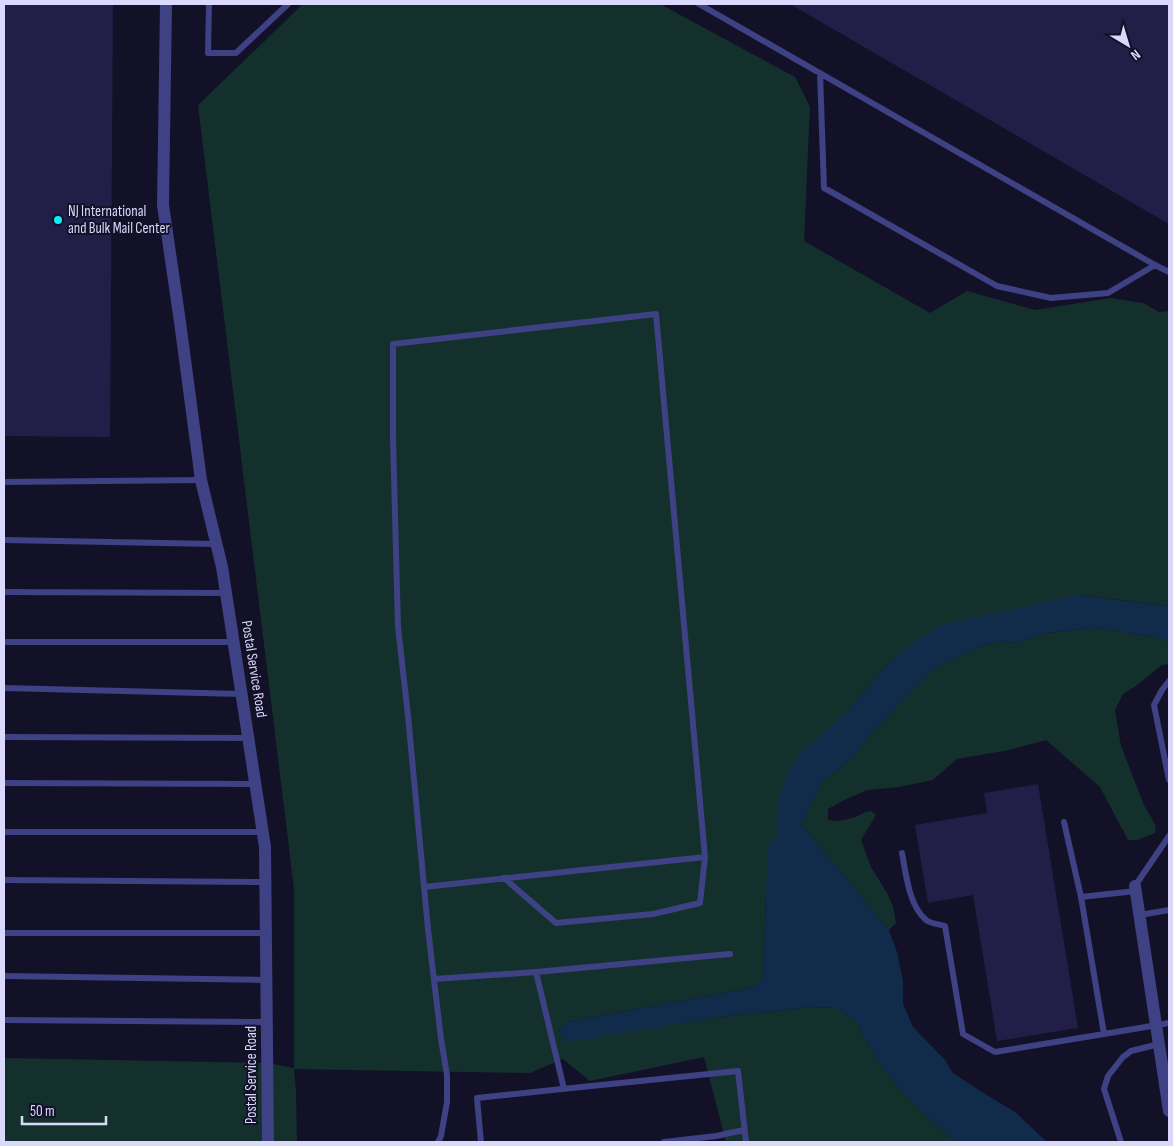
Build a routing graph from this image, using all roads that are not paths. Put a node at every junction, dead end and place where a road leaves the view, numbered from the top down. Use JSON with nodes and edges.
{"nodes":[{"id":1,"x":166,"y":4,"type":"edge"},
{"id":2,"x":209,"y":4,"type":"edge"},
{"id":3,"x":288,"y":4,"type":"edge"},
{"id":4,"x":700,"y":4,"type":"edge"},
{"id":5,"x":820,"y":73,"type":"junction"},
{"id":6,"x":1155,"y":265,"type":"junction"},
{"id":7,"x":1169,"y":272,"type":"edge"},
{"id":8,"x":201,"y":480,"type":"junction"},
{"id":9,"x":4,"y":482,"type":"edge"},
{"id":10,"x":4,"y":540,"type":"edge"},
{"id":11,"x":216,"y":544,"type":"junction"},
{"id":12,"x":4,"y":592,"type":"edge"},
{"id":13,"x":226,"y":593,"type":"junction"},
{"id":14,"x":4,"y":642,"type":"edge"},
{"id":15,"x":233,"y":642,"type":"junction"},
{"id":16,"x":1169,"y":681,"type":"edge"},
{"id":17,"x":4,"y":688,"type":"edge"},
{"id":18,"x":241,"y":694,"type":"junction"},
{"id":19,"x":4,"y":737,"type":"edge"},
{"id":20,"x":248,"y":738,"type":"junction"},
{"id":21,"x":1169,"y":780,"type":"edge"},
{"id":22,"x":4,"y":783,"type":"edge"},
{"id":23,"x":255,"y":784,"type":"junction"},
{"id":24,"x":1064,"y":822,"type":"dead end"},
{"id":25,"x":4,"y":832,"type":"edge"},
{"id":26,"x":263,"y":832,"type":"junction"},
{"id":27,"x":1169,"y":836,"type":"edge"},
{"id":28,"x":902,"y":853,"type":"dead end"},
{"id":29,"x":705,"y":857,"type":"junction"},
{"id":30,"x":504,"y":878,"type":"junction"},
{"id":31,"x":4,"y":880,"type":"edge"},
{"id":32,"x":265,"y":882,"type":"junction"},
{"id":33,"x":424,"y":887,"type":"junction"},
{"id":34,"x":1136,"y":888,"type":"junction"},
{"id":35,"x":1082,"y":897,"type":"junction"},
{"id":36,"x":1169,"y":910,"type":"edge"},
{"id":37,"x":1140,"y":915,"type":"junction"},
{"id":38,"x":4,"y":932,"type":"edge"},
{"id":39,"x":266,"y":933,"type":"junction"},
{"id":40,"x":730,"y":954,"type":"dead end"},
{"id":41,"x":536,"y":972,"type":"junction"},
{"id":42,"x":4,"y":976,"type":"edge"},
{"id":43,"x":434,"y":979,"type":"junction"},
{"id":44,"x":266,"y":980,"type":"junction"},
{"id":45,"x":4,"y":1020,"type":"edge"},
{"id":46,"x":267,"y":1022,"type":"junction"},
{"id":47,"x":1169,"y":1022,"type":"edge"},
{"id":48,"x":1156,"y":1025,"type":"junction"},
{"id":49,"x":1104,"y":1034,"type":"junction"},
{"id":50,"x":1163,"y":1052,"type":"edge"},
{"id":51,"x":564,"y":1088,"type":"junction"},
{"id":52,"x":1169,"y":1111,"type":"edge"},
{"id":53,"x":744,"y":1130,"type":"junction"},
{"id":54,"x":268,"y":1142,"type":"edge"},
{"id":55,"x":438,"y":1142,"type":"edge"},
{"id":56,"x":481,"y":1142,"type":"edge"},
{"id":57,"x":664,"y":1142,"type":"edge"},
{"id":58,"x":746,"y":1142,"type":"edge"},
{"id":59,"x":1121,"y":1142,"type":"edge"}],
"edges":[{"from":1,"to":8,"type":"street","name":"Postal Service Road"},
{"from":2,"to":3,"type":"lane"},
{"from":4,"to":5,"type":"lane"},
{"from":5,"to":6,"type":"lane"},
{"from":5,"to":6,"type":"lane"},
{"from":6,"to":7,"type":"lane"},
{"from":8,"to":9,"type":"lane"},
{"from":8,"to":11,"type":"street","name":"Postal Service Road"},
{"from":10,"to":11,"type":"lane"},
{"from":11,"to":13,"type":"street","name":"Postal Service Road"},
{"from":12,"to":13,"type":"lane"},
{"from":13,"to":15,"type":"street","name":"Postal Service Road"},
{"from":14,"to":15,"type":"lane"},
{"from":15,"to":18,"type":"street","name":"Postal Service Road"},
{"from":16,"to":21,"type":"lane"},
{"from":17,"to":18,"type":"lane"},
{"from":18,"to":20,"type":"street","name":"Postal Service Road"},
{"from":19,"to":20,"type":"lane"},
{"from":20,"to":23,"type":"street","name":"Postal Service Road"},
{"from":22,"to":23,"type":"lane"},
{"from":23,"to":26,"type":"street","name":"Postal Service Road"},
{"from":24,"to":35,"type":"lane"},
{"from":25,"to":26,"type":"lane"},
{"from":26,"to":32,"type":"street","name":"Postal Service Road"},
{"from":27,"to":34,"type":"lane"},
{"from":28,"to":49,"type":"lane"},
{"from":29,"to":30,"type":"lane"},
{"from":29,"to":30,"type":"lane"},
{"from":29,"to":33,"type":"lane"},
{"from":30,"to":33,"type":"lane"},
{"from":31,"to":32,"type":"lane"},
{"from":32,"to":39,"type":"street","name":"Postal Service Road"},
{"from":33,"to":43,"type":"lane"},
{"from":34,"to":35,"type":"lane"},
{"from":34,"to":37,"type":"street"},
{"from":35,"to":49,"type":"lane"},
{"from":36,"to":37,"type":"lane"},
{"from":37,"to":48,"type":"street"},
{"from":38,"to":39,"type":"lane"},
{"from":39,"to":44,"type":"street","name":"Postal Service Road"},
{"from":40,"to":41,"type":"lane"},
{"from":41,"to":43,"type":"lane"},
{"from":41,"to":51,"type":"lane"},
{"from":42,"to":44,"type":"lane"},
{"from":43,"to":55,"type":"lane"},
{"from":44,"to":46,"type":"street","name":"Postal Service Road"},
{"from":45,"to":46,"type":"lane"},
{"from":46,"to":54,"type":"street","name":"Postal Service Road"},
{"from":47,"to":48,"type":"lane"},
{"from":48,"to":49,"type":"lane"},
{"from":48,"to":50,"type":"street"},
{"from":50,"to":52,"type":"street"},
{"from":50,"to":59,"type":"lane"},
{"from":51,"to":53,"type":"lane"},
{"from":51,"to":56,"type":"lane"},
{"from":53,"to":57,"type":"lane"},
{"from":53,"to":58,"type":"lane"}]}
